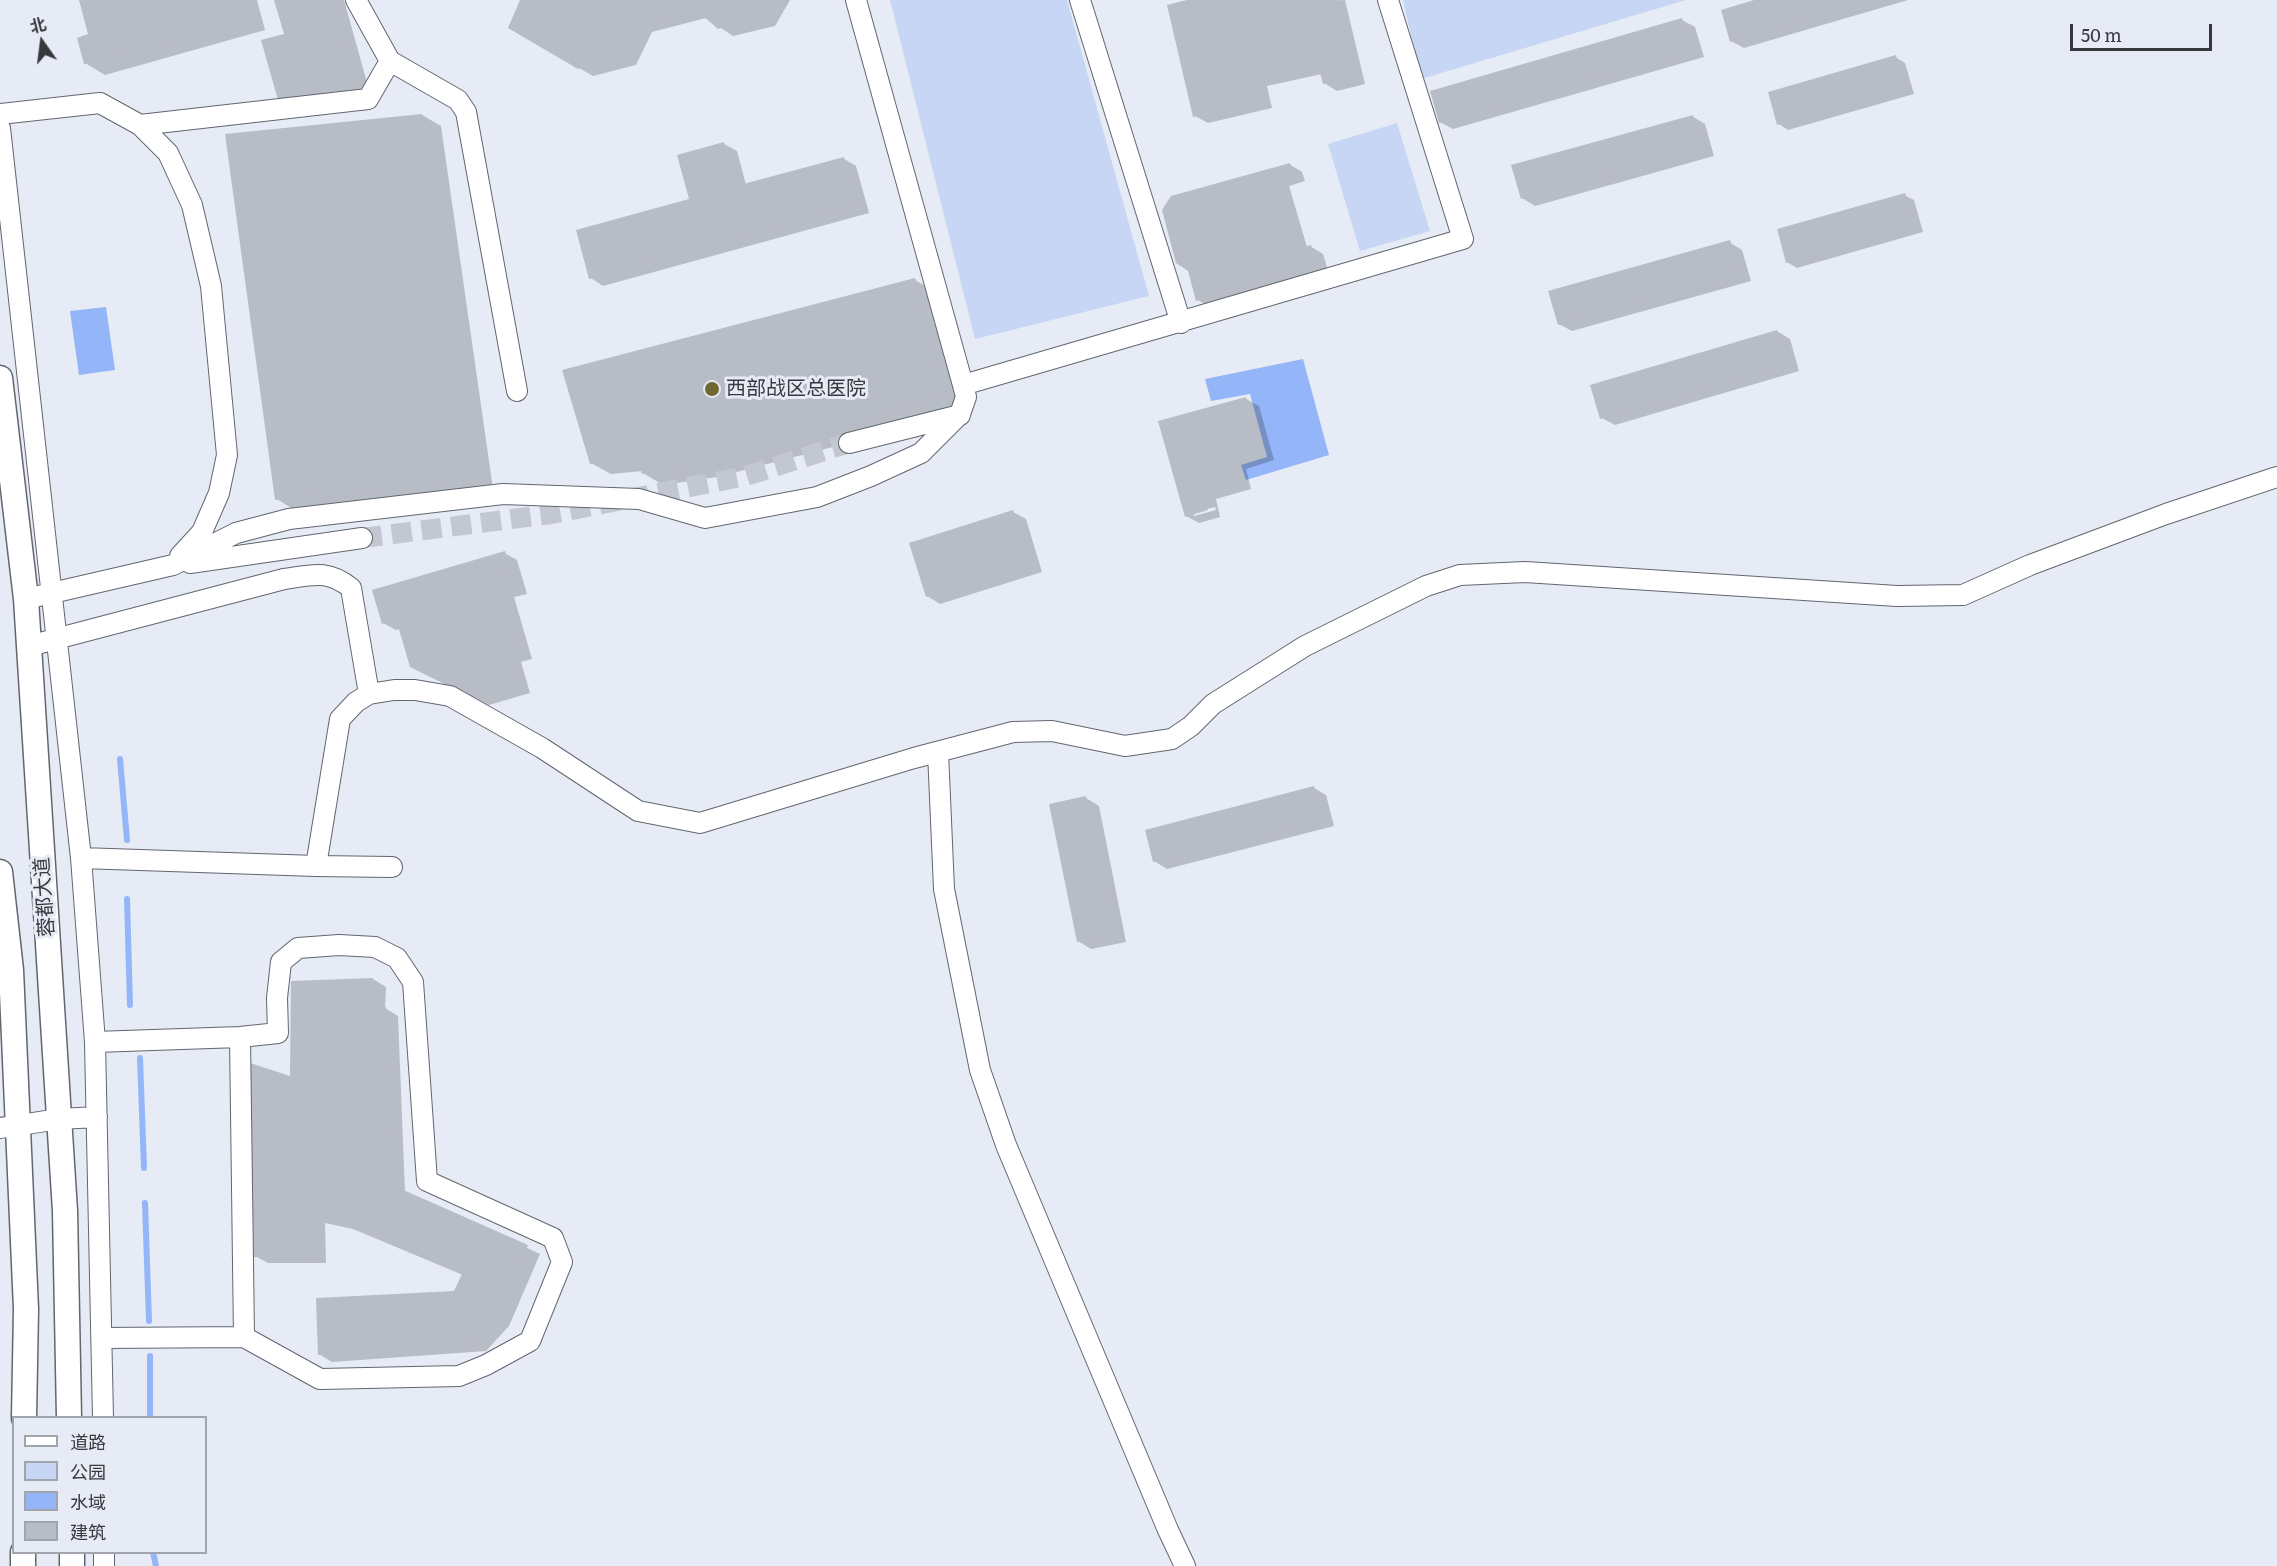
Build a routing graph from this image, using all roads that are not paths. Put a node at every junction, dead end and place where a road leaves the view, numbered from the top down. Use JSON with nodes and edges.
{"nodes":[{"id":1,"x":356,"y":0,"type":"edge"},
{"id":2,"x":856,"y":0,"type":"edge"},
{"id":3,"x":1080,"y":0,"type":"edge"},
{"id":4,"x":1388,"y":0,"type":"edge"},
{"id":5,"x":390,"y":61,"type":"junction"},
{"id":6,"x":0,"y":114,"type":"edge"},
{"id":7,"x":140,"y":125,"type":"junction"},
{"id":8,"x":0,"y":128,"type":"edge"},
{"id":9,"x":1181,"y":323,"type":"junction"},
{"id":10,"x":0,"y":378,"type":"edge"},
{"id":11,"x":963,"y":386,"type":"junction"},
{"id":12,"x":517,"y":391,"type":"dead end"},
{"id":13,"x":960,"y":414,"type":"junction"},
{"id":14,"x":849,"y":443,"type":"tunnel mouth"},
{"id":15,"x":2277,"y":477,"type":"edge"},
{"id":16,"x":362,"y":538,"type":"tunnel mouth"},
{"id":17,"x":173,"y":565,"type":"junction"},
{"id":18,"x":51,"y":594,"type":"junction"},
{"id":19,"x":26,"y":599,"type":"junction"},
{"id":20,"x":56,"y":641,"type":"junction"},
{"id":21,"x":29,"y":646,"type":"junction"},
{"id":22,"x":369,"y":694,"type":"junction"},
{"id":23,"x":938,"y":752,"type":"junction"},
{"id":24,"x":81,"y":858,"type":"junction"},
{"id":25,"x":316,"y":866,"type":"junction"},
{"id":26,"x":392,"y":867,"type":"dead end"},
{"id":27,"x":0,"y":872,"type":"edge"},
{"id":28,"x":240,"y":1037,"type":"junction"},
{"id":29,"x":95,"y":1042,"type":"junction"},
{"id":30,"x":97,"y":1117,"type":"junction"},
{"id":31,"x":59,"y":1119,"type":"junction"},
{"id":32,"x":9,"y":1126,"type":"edge"},
{"id":33,"x":244,"y":1337,"type":"junction"},
{"id":34,"x":102,"y":1338,"type":"junction"},
{"id":35,"x":24,"y":1416,"type":"edge"},
{"id":36,"x":69,"y":1416,"type":"edge"},
{"id":37,"x":103,"y":1416,"type":"edge"},
{"id":38,"x":1185,"y":1566,"type":"edge"}],
"edges":[{"from":1,"to":5,"type":"street"},
{"from":2,"to":11,"type":"street"},
{"from":3,"to":9,"type":"street"},
{"from":4,"to":9,"type":"street"},
{"from":5,"to":7,"type":"street"},
{"from":5,"to":12,"type":"street"},
{"from":6,"to":7,"type":"street"},
{"from":7,"to":17,"type":"street"},
{"from":8,"to":18,"type":"street"},
{"from":9,"to":11,"type":"street"},
{"from":10,"to":19,"type":"main road","name":"蓉都大道"},
{"from":11,"to":13,"type":"street"},
{"from":13,"to":14,"type":"street"},
{"from":13,"to":17,"type":"street"},
{"from":15,"to":23,"type":"street"},
{"from":16,"to":17,"type":"street"},
{"from":17,"to":18,"type":"street"},
{"from":18,"to":19,"type":"street"},
{"from":18,"to":20,"type":"street"},
{"from":19,"to":21,"type":"main road","name":"蓉都大道"},
{"from":20,"to":21,"type":"street"},
{"from":20,"to":22,"type":"street"},
{"from":20,"to":24,"type":"street"},
{"from":21,"to":31,"type":"main road","name":"蓉都大道"},
{"from":22,"to":23,"type":"street"},
{"from":22,"to":25,"type":"street"},
{"from":23,"to":38,"type":"street"},
{"from":24,"to":25,"type":"street"},
{"from":24,"to":29,"type":"street"},
{"from":25,"to":26,"type":"street"},
{"from":27,"to":32,"type":"main road","name":"蓉都大道"},
{"from":28,"to":29,"type":"street"},
{"from":28,"to":33,"type":"street"},
{"from":28,"to":33,"type":"street"},
{"from":29,"to":30,"type":"street"},
{"from":30,"to":31,"type":"street"},
{"from":30,"to":34,"type":"street"},
{"from":31,"to":32,"type":"street"},
{"from":31,"to":36,"type":"main road","name":"蓉都大道"},
{"from":32,"to":35,"type":"main road","name":"蓉都大道"},
{"from":33,"to":34,"type":"street"},
{"from":34,"to":37,"type":"street"}]}
